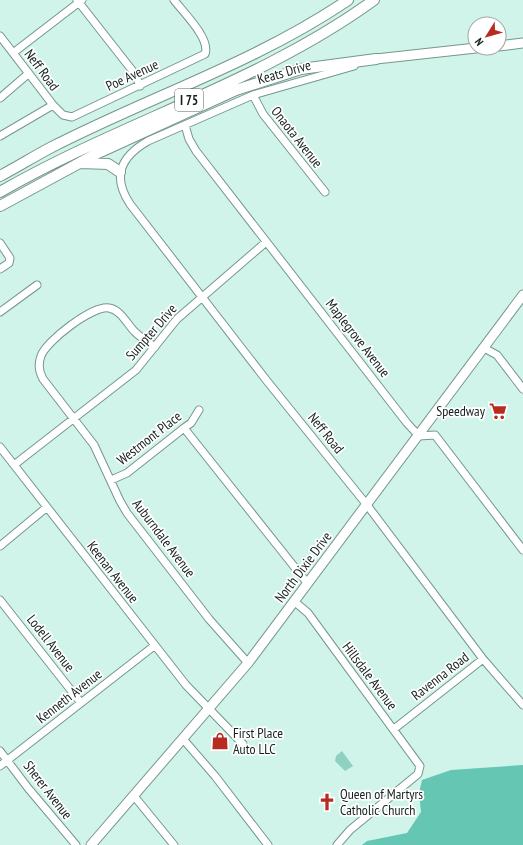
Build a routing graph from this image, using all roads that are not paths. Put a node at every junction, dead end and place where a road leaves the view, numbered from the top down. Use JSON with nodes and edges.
{"nodes":[{"id":1,"x":174,"y":0,"type":"edge"},
{"id":2,"x":374,"y":0,"type":"edge"},
{"id":3,"x":79,"y":1,"type":"edge"},
{"id":4,"x":345,"y":1,"type":"edge"},
{"id":5,"x":0,"y":36,"type":"edge"},
{"id":6,"x":522,"y":44,"type":"edge"},
{"id":7,"x":507,"y":45,"type":"edge"},
{"id":8,"x":467,"y":49,"type":"edge"},
{"id":9,"x":13,"y":53,"type":"junction"},
{"id":10,"x":376,"y":58,"type":"junction"},
{"id":11,"x":28,"y":74,"type":"junction"},
{"id":12,"x":140,"y":86,"type":"junction"},
{"id":13,"x":253,"y":95,"type":"junction"},
{"id":14,"x":0,"y":98,"type":"edge"},
{"id":15,"x":53,"y":105,"type":"junction"},
{"id":16,"x":66,"y":117,"type":"joint"},
{"id":17,"x":185,"y":125,"type":"junction"},
{"id":18,"x":0,"y":136,"type":"edge"},
{"id":19,"x":77,"y":163,"type":"junction"},
{"id":20,"x":120,"y":172,"type":"junction"},
{"id":21,"x":0,"y":176,"type":"edge"},
{"id":22,"x":0,"y":192,"type":"edge"},
{"id":23,"x":324,"y":192,"type":"dead end"},
{"id":24,"x":0,"y":206,"type":"edge"},
{"id":25,"x":266,"y":242,"type":"junction"},
{"id":26,"x":0,"y":243,"type":"edge"},
{"id":27,"x":0,"y":269,"type":"edge"},
{"id":28,"x":37,"y":285,"type":"dead end"},
{"id":29,"x":523,"y":295,"type":"edge"},
{"id":30,"x":203,"y":298,"type":"junction"},
{"id":31,"x":0,"y":312,"type":"edge"},
{"id":32,"x":155,"y":347,"type":"junction"},
{"id":33,"x":484,"y":348,"type":"junction"},
{"id":34,"x":523,"y":389,"type":"edge"},
{"id":35,"x":199,"y":410,"type":"dead end"},
{"id":36,"x":74,"y":419,"type":"junction"},
{"id":37,"x":184,"y":428,"type":"junction"},
{"id":38,"x":419,"y":436,"type":"junction"},
{"id":39,"x":0,"y":447,"type":"edge"},
{"id":40,"x":14,"y":466,"type":"junction"},
{"id":41,"x":111,"y":480,"type":"junction"},
{"id":42,"x":367,"y":505,"type":"junction"},
{"id":43,"x":47,"y":508,"type":"junction"},
{"id":44,"x":0,"y":546,"type":"edge"},
{"id":45,"x":523,"y":550,"type":"edge"},
{"id":46,"x":308,"y":584,"type":"junction"},
{"id":47,"x":0,"y":600,"type":"edge"},
{"id":48,"x":294,"y":602,"type":"junction"},
{"id":49,"x":154,"y":646,"type":"junction"},
{"id":50,"x":484,"y":659,"type":"junction"},
{"id":51,"x":248,"y":663,"type":"junction"},
{"id":52,"x":81,"y":703,"type":"junction"},
{"id":53,"x":523,"y":705,"type":"edge"},
{"id":54,"x":209,"y":709,"type":"junction"},
{"id":55,"x":394,"y":729,"type":"junction"},
{"id":56,"x":183,"y":739,"type":"junction"},
{"id":57,"x":243,"y":744,"type":"dead end"},
{"id":58,"x":0,"y":751,"type":"edge"},
{"id":59,"x":7,"y":760,"type":"junction"},
{"id":60,"x":0,"y":766,"type":"edge"},
{"id":61,"x":134,"y":796,"type":"junction"},
{"id":62,"x":76,"y":845,"type":"edge"},
{"id":63,"x":91,"y":845,"type":"edge"},
{"id":64,"x":174,"y":845,"type":"edge"},
{"id":65,"x":268,"y":845,"type":"edge"},
{"id":66,"x":337,"y":845,"type":"edge"}],
"edges":[{"from":1,"to":12,"type":"street","name":"Poe Avenue"},
{"from":2,"to":22,"type":"highway","number":"I 75"},
{"from":3,"to":9,"type":"street"},
{"from":3,"to":12,"type":"street"},
{"from":4,"to":21,"type":"highway","number":"I 75"},
{"from":5,"to":9,"type":"street","name":"Neff Road"},
{"from":6,"to":7,"type":"main road"},
{"from":8,"to":10,"type":"main road","name":"Keats Drive"},
{"from":9,"to":11,"type":"street","name":"Neff Road"},
{"from":10,"to":13,"type":"street","name":"Keats Drive"},
{"from":10,"to":19,"type":"highway"},
{"from":11,"to":14,"type":"street"},
{"from":11,"to":15,"type":"street","name":"Neff Road"},
{"from":12,"to":16,"type":"street","name":"Poe Avenue"},
{"from":13,"to":17,"type":"street","name":"Keats Drive"},
{"from":13,"to":23,"type":"street","name":"Onaota Avenue"},
{"from":15,"to":16,"type":"street","name":"Neff Road"},
{"from":15,"to":18,"type":"street"},
{"from":17,"to":20,"type":"street","name":"Keats Drive"},
{"from":17,"to":25,"type":"street","name":"Maplegrove Avenue"},
{"from":19,"to":20,"type":"highway"},
{"from":19,"to":24,"type":"highway"},
{"from":20,"to":30,"type":"street","name":"Neff Road"},
{"from":25,"to":30,"type":"street","name":"Sumpter Drive"},
{"from":25,"to":38,"type":"street","name":"Maplegrove Avenue"},
{"from":26,"to":27,"type":"street"},
{"from":28,"to":31,"type":"street"},
{"from":29,"to":33,"type":"main road","name":"North Dixie Drive"},
{"from":30,"to":32,"type":"street","name":"Sumpter Drive"},
{"from":30,"to":42,"type":"street","name":"Neff Road"},
{"from":32,"to":36,"type":"street","name":"Sumpter Drive"},
{"from":32,"to":36,"type":"street","name":"Auburndale Avenue"},
{"from":33,"to":34,"type":"street"},
{"from":33,"to":38,"type":"main road","name":"North Dixie Drive"},
{"from":35,"to":37,"type":"street","name":"Westmont Place"},
{"from":36,"to":40,"type":"street","name":"Sumpter Drive"},
{"from":36,"to":41,"type":"street","name":"Auburndale Avenue"},
{"from":37,"to":41,"type":"street","name":"Westmont Place"},
{"from":37,"to":46,"type":"street"},
{"from":38,"to":42,"type":"main road","name":"North Dixie Drive"},
{"from":38,"to":45,"type":"street"},
{"from":39,"to":40,"type":"street","name":"Keenan Avenue"},
{"from":40,"to":43,"type":"street","name":"Keenan Avenue"},
{"from":41,"to":51,"type":"street","name":"Auburndale Avenue"},
{"from":42,"to":46,"type":"main road","name":"North Dixie Drive"},
{"from":42,"to":50,"type":"street","name":"Neff Road"},
{"from":43,"to":44,"type":"street"},
{"from":43,"to":49,"type":"street","name":"Keenan Avenue"},
{"from":46,"to":48,"type":"main road","name":"North Dixie Drive"},
{"from":47,"to":52,"type":"street","name":"Lodell Avenue"},
{"from":48,"to":51,"type":"main road","name":"North Dixie Drive"},
{"from":48,"to":55,"type":"street","name":"Hillsdale Avenue"},
{"from":49,"to":52,"type":"street","name":"Kenneth Avenue"},
{"from":49,"to":54,"type":"street","name":"Keenan Avenue"},
{"from":50,"to":53,"type":"street","name":"Neff Road"},
{"from":50,"to":55,"type":"street","name":"Ravenna Road"},
{"from":51,"to":54,"type":"main road","name":"North Dixie Drive"},
{"from":52,"to":59,"type":"street","name":"Kenneth Avenue"},
{"from":54,"to":56,"type":"main road","name":"North Dixie Drive"},
{"from":54,"to":57,"type":"street","name":"Keenan Avenue"},
{"from":55,"to":66,"type":"street","name":"Hillsdale Avenue"},
{"from":56,"to":61,"type":"main road","name":"North Dixie Drive"},
{"from":56,"to":65,"type":"street"},
{"from":58,"to":59,"type":"street","name":"Sherer Avenue"},
{"from":59,"to":60,"type":"street","name":"Kenneth Avenue"},
{"from":59,"to":62,"type":"street","name":"Sherer Avenue"},
{"from":61,"to":63,"type":"main road","name":"North Dixie Drive"},
{"from":61,"to":64,"type":"street"}]}
